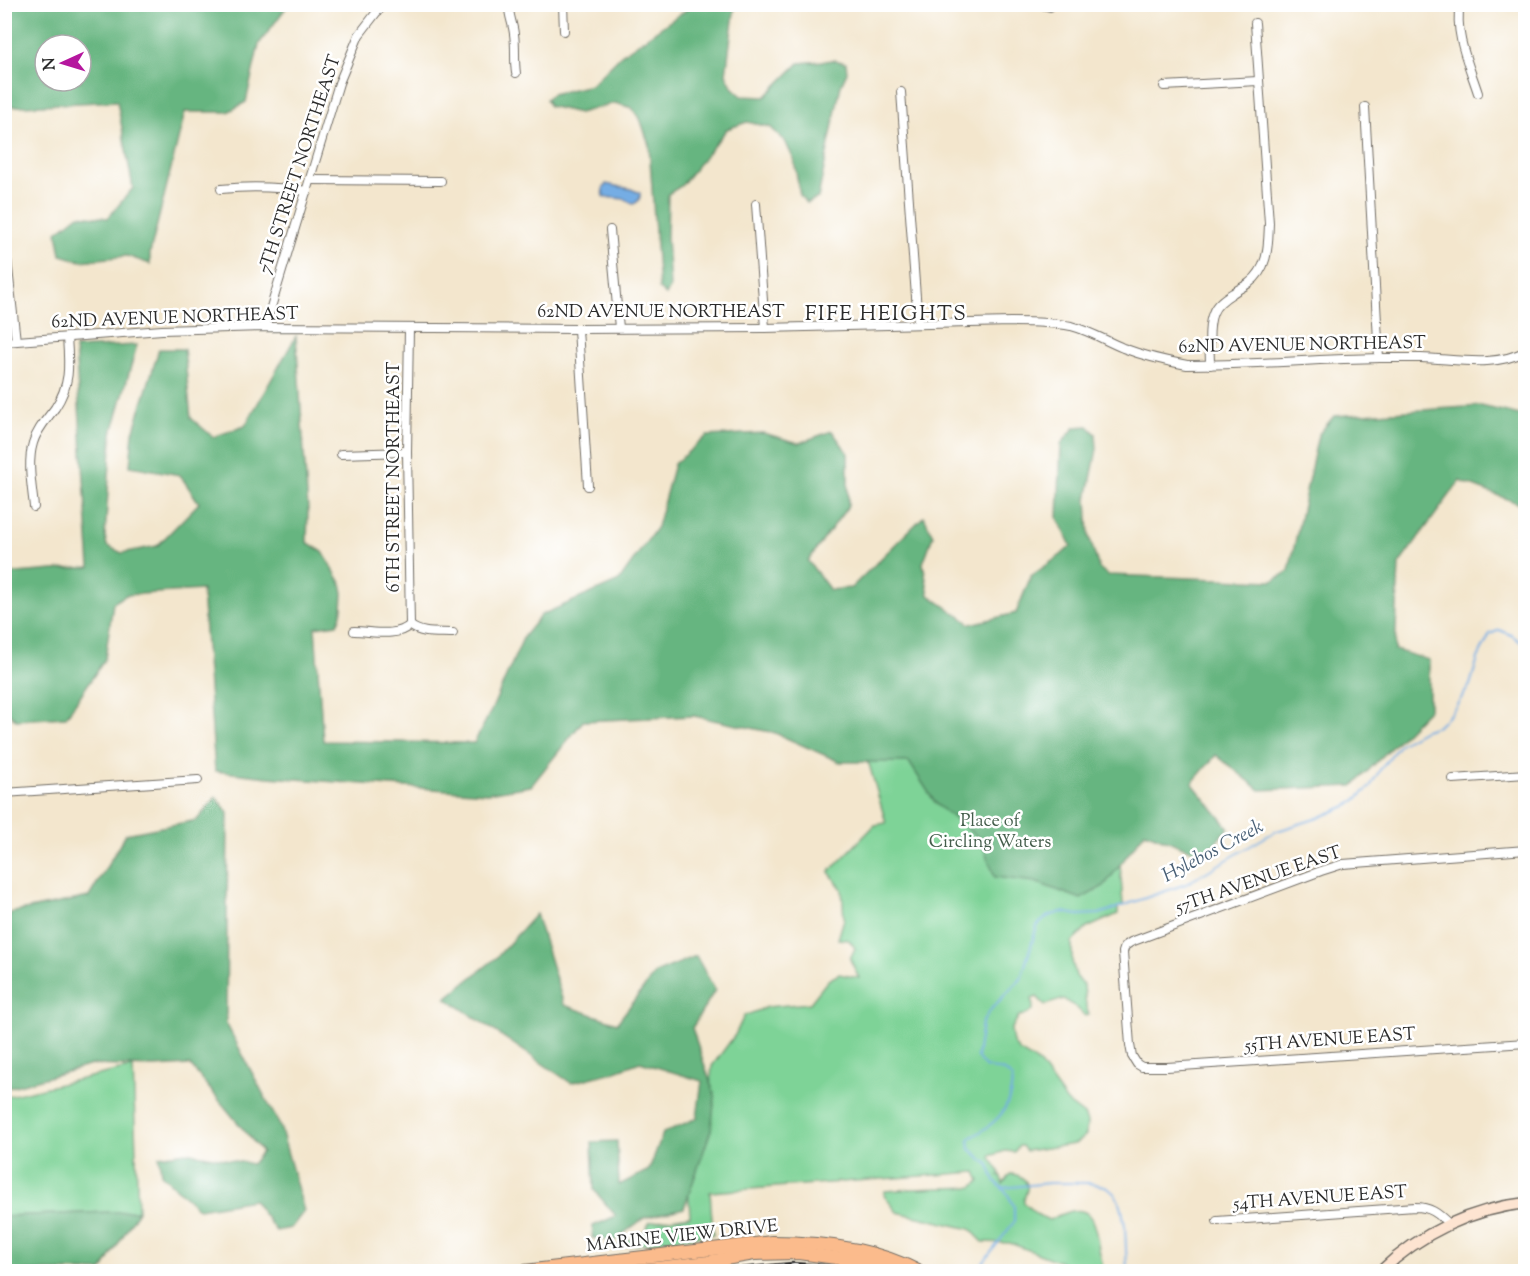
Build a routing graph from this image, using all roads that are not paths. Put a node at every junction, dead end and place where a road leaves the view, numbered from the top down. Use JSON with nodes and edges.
{"nodes":[{"id":1,"x":385,"y":4,"type":"edge"},
{"id":2,"x":509,"y":4,"type":"edge"},
{"id":3,"x":563,"y":4,"type":"edge"},
{"id":4,"x":1038,"y":4,"type":"edge"},
{"id":5,"x":1460,"y":4,"type":"edge"},
{"id":6,"x":1050,"y":7,"type":"dead end"},
{"id":7,"x":1255,"y":23,"type":"dead end"},
{"id":8,"x":564,"y":31,"type":"dead end"},
{"id":9,"x":516,"y":73,"type":"dead end"},
{"id":10,"x":1258,"y":81,"type":"junction"},
{"id":11,"x":1164,"y":86,"type":"dead end"},
{"id":12,"x":901,"y":92,"type":"dead end"},
{"id":13,"x":1478,"y":93,"type":"dead end"},
{"id":14,"x":1365,"y":107,"type":"dead end"},
{"id":15,"x":309,"y":180,"type":"junction"},
{"id":16,"x":441,"y":181,"type":"dead end"},
{"id":17,"x":221,"y":189,"type":"dead end"},
{"id":18,"x":307,"y":191,"type":"junction"},
{"id":19,"x":756,"y":204,"type":"dead end"},
{"id":20,"x":610,"y":230,"type":"dead end"},
{"id":21,"x":4,"y":232,"type":"edge"},
{"id":22,"x":918,"y":324,"type":"junction"},
{"id":23,"x":265,"y":327,"type":"junction"},
{"id":24,"x":619,"y":328,"type":"junction"},
{"id":25,"x":765,"y":328,"type":"junction"},
{"id":26,"x":409,"y":329,"type":"junction"},
{"id":27,"x":578,"y":329,"type":"junction"},
{"id":28,"x":68,"y":337,"type":"junction"},
{"id":29,"x":16,"y":341,"type":"junction"},
{"id":30,"x":4,"y":342,"type":"edge"},
{"id":31,"x":1526,"y":351,"type":"edge"},
{"id":32,"x":1379,"y":358,"type":"junction"},
{"id":33,"x":1210,"y":365,"type":"junction"},
{"id":34,"x":407,"y":452,"type":"junction"},
{"id":35,"x":341,"y":454,"type":"dead end"},
{"id":36,"x":588,"y":486,"type":"dead end"},
{"id":37,"x":34,"y":507,"type":"dead end"},
{"id":38,"x":410,"y":625,"type":"junction"},
{"id":39,"x":354,"y":631,"type":"dead end"},
{"id":40,"x":453,"y":633,"type":"dead end"},
{"id":41,"x":1526,"y":774,"type":"edge"},
{"id":42,"x":1453,"y":779,"type":"dead end"},
{"id":43,"x":198,"y":780,"type":"dead end"},
{"id":44,"x":4,"y":793,"type":"edge"},
{"id":45,"x":1526,"y":850,"type":"edge"},
{"id":46,"x":1526,"y":1043,"type":"edge"},
{"id":47,"x":1137,"y":1064,"type":"joint"},
{"id":48,"x":1526,"y":1203,"type":"edge"},
{"id":49,"x":1217,"y":1221,"type":"dead end"},
{"id":50,"x":1449,"y":1224,"type":"junction"},
{"id":51,"x":516,"y":1272,"type":"edge"},
{"id":52,"x":622,"y":1272,"type":"edge"},
{"id":53,"x":895,"y":1272,"type":"edge"},
{"id":54,"x":920,"y":1272,"type":"edge"},
{"id":55,"x":1380,"y":1272,"type":"edge"}],
"edges":[{"from":1,"to":15,"type":"street","name":"7TH STREET NORTHEAST"},
{"from":2,"to":9,"type":"street"},
{"from":3,"to":8,"type":"street"},
{"from":4,"to":6,"type":"street"},
{"from":5,"to":13,"type":"street"},
{"from":7,"to":10,"type":"street"},
{"from":10,"to":11,"type":"street"},
{"from":10,"to":33,"type":"street"},
{"from":12,"to":22,"type":"street"},
{"from":14,"to":32,"type":"street"},
{"from":15,"to":16,"type":"street"},
{"from":15,"to":18,"type":"street","name":"7TH STREET NORTHEAST"},
{"from":17,"to":18,"type":"street"},
{"from":18,"to":23,"type":"street","name":"7TH STREET NORTHEAST"},
{"from":19,"to":25,"type":"street"},
{"from":20,"to":24,"type":"street"},
{"from":21,"to":29,"type":"street"},
{"from":22,"to":25,"type":"street","name":"62ND AVENUE NORTHEAST"},
{"from":22,"to":33,"type":"street","name":"62ND AVENUE NORTHEAST"},
{"from":23,"to":26,"type":"street","name":"62ND AVENUE NORTHEAST"},
{"from":23,"to":28,"type":"street","name":"62ND AVENUE NORTHEAST"},
{"from":24,"to":25,"type":"street","name":"62ND AVENUE NORTHEAST"},
{"from":24,"to":27,"type":"street","name":"62ND AVENUE NORTHEAST"},
{"from":26,"to":27,"type":"street","name":"62ND AVENUE NORTHEAST"},
{"from":26,"to":34,"type":"street","name":"6TH STREET NORTHEAST"},
{"from":27,"to":36,"type":"street"},
{"from":28,"to":29,"type":"street","name":"62ND AVENUE NORTHEAST"},
{"from":28,"to":37,"type":"street"},
{"from":29,"to":30,"type":"street","name":"62ND AVENUE NORTHEAST"},
{"from":31,"to":32,"type":"street","name":"62ND AVENUE NORTHEAST"},
{"from":32,"to":33,"type":"street","name":"62ND AVENUE NORTHEAST"},
{"from":34,"to":35,"type":"street"},
{"from":34,"to":38,"type":"street","name":"6TH STREET NORTHEAST"},
{"from":38,"to":39,"type":"street"},
{"from":38,"to":40,"type":"street"},
{"from":41,"to":42,"type":"street"},
{"from":43,"to":44,"type":"street"},
{"from":45,"to":47,"type":"street","name":"57TH AVENUE EAST"},
{"from":46,"to":47,"type":"street","name":"55TH AVENUE EAST"},
{"from":48,"to":50,"type":"main road"},
{"from":49,"to":50,"type":"street","name":"54TH AVENUE EAST"},
{"from":50,"to":55,"type":"main road"},
{"from":51,"to":54,"type":"main road","name":"MARINE VIEW DRIVE"},
{"from":52,"to":53,"type":"main road","name":"MARINE VIEW DRIVE"}]}
